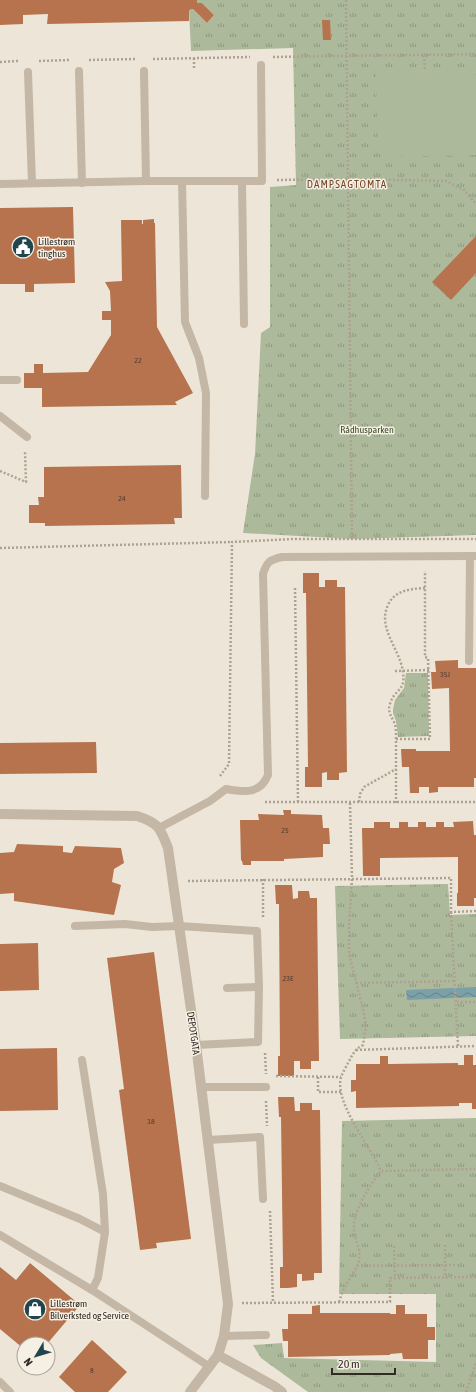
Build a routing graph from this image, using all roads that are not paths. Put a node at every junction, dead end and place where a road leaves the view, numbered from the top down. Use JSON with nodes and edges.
{"nodes":[{"id":1,"x":261,"y":65,"type":"dead end"},
{"id":2,"x":79,"y":70,"type":"dead end"},
{"id":3,"x":144,"y":71,"type":"dead end"},
{"id":4,"x":28,"y":72,"type":"dead end"},
{"id":5,"x":146,"y":181,"type":"junction"},
{"id":6,"x":182,"y":181,"type":"junction"},
{"id":7,"x":242,"y":181,"type":"junction"},
{"id":8,"x":32,"y":183,"type":"junction"},
{"id":9,"x":82,"y":183,"type":"junction"},
{"id":10,"x":0,"y":184,"type":"edge"},
{"id":11,"x":244,"y":324,"type":"dead end"},
{"id":12,"x":0,"y":380,"type":"edge"},
{"id":13,"x":17,"y":380,"type":"dead end"},
{"id":14,"x":0,"y":416,"type":"edge"},
{"id":15,"x":27,"y":437,"type":"dead end"},
{"id":16,"x":206,"y":496,"type":"dead end"},
{"id":17,"x":473,"y":556,"type":"edge"},
{"id":18,"x":469,"y":661,"type":"dead end"},
{"id":19,"x":0,"y":814,"type":"edge"},
{"id":20,"x":159,"y":828,"type":"junction"},
{"id":21,"x":75,"y":926,"type":"dead end"},
{"id":22,"x":178,"y":926,"type":"junction"},
{"id":23,"x":259,"y":987,"type":"junction"},
{"id":24,"x":227,"y":988,"type":"dead end"},
{"id":25,"x":196,"y":1045,"type":"junction"},
{"id":26,"x":82,"y":1060,"type":"dead end"},
{"id":27,"x":201,"y":1087,"type":"junction"},
{"id":28,"x":266,"y":1087,"type":"dead end"},
{"id":29,"x":208,"y":1140,"type":"junction"},
{"id":30,"x":0,"y":1186,"type":"edge"},
{"id":31,"x":263,"y":1199,"type":"dead end"},
{"id":32,"x":105,"y":1232,"type":"junction"},
{"id":33,"x":0,"y":1235,"type":"edge"},
{"id":34,"x":92,"y":1290,"type":"junction"},
{"id":35,"x":266,"y":1335,"type":"dead end"},
{"id":36,"x":224,"y":1336,"type":"junction"},
{"id":37,"x":218,"y":1354,"type":"junction"},
{"id":38,"x":210,"y":1367,"type":"junction"},
{"id":39,"x":0,"y":1382,"type":"edge"},
{"id":40,"x":10,"y":1392,"type":"edge"},
{"id":41,"x":190,"y":1392,"type":"edge"},
{"id":42,"x":282,"y":1392,"type":"edge"}],
"edges":[{"from":1,"to":7,"type":"lane"},
{"from":2,"to":9,"type":"lane"},
{"from":3,"to":5,"type":"lane"},
{"from":4,"to":8,"type":"lane"},
{"from":5,"to":6,"type":"lane"},
{"from":5,"to":9,"type":"lane"},
{"from":6,"to":7,"type":"lane"},
{"from":6,"to":16,"type":"lane"},
{"from":7,"to":11,"type":"lane"},
{"from":8,"to":9,"type":"lane"},
{"from":8,"to":10,"type":"lane"},
{"from":12,"to":13,"type":"lane"},
{"from":14,"to":15,"type":"lane"},
{"from":17,"to":18,"type":"lane"},
{"from":17,"to":20,"type":"lane"},
{"from":19,"to":20,"type":"street"},
{"from":20,"to":22,"type":"street","name":"DEPOTGATA"},
{"from":21,"to":22,"type":"lane"},
{"from":22,"to":23,"type":"lane"},
{"from":22,"to":25,"type":"street","name":"DEPOTGATA"},
{"from":23,"to":24,"type":"lane"},
{"from":23,"to":25,"type":"lane"},
{"from":25,"to":27,"type":"street","name":"DEPOTGATA"},
{"from":26,"to":32,"type":"lane"},
{"from":27,"to":28,"type":"lane"},
{"from":27,"to":29,"type":"street","name":"DEPOTGATA"},
{"from":29,"to":31,"type":"lane"},
{"from":29,"to":36,"type":"street","name":"DEPOTGATA"},
{"from":30,"to":32,"type":"lane"},
{"from":32,"to":34,"type":"lane"},
{"from":33,"to":34,"type":"lane"},
{"from":34,"to":38,"type":"lane"},
{"from":35,"to":36,"type":"lane"},
{"from":36,"to":37,"type":"street","name":"DEPOTGATA"},
{"from":37,"to":38,"type":"street","name":"DEPOTGATA"},
{"from":37,"to":42,"type":"street"},
{"from":38,"to":41,"type":"street","name":"DEPOTGATA"},
{"from":39,"to":40,"type":"lane"}]}
